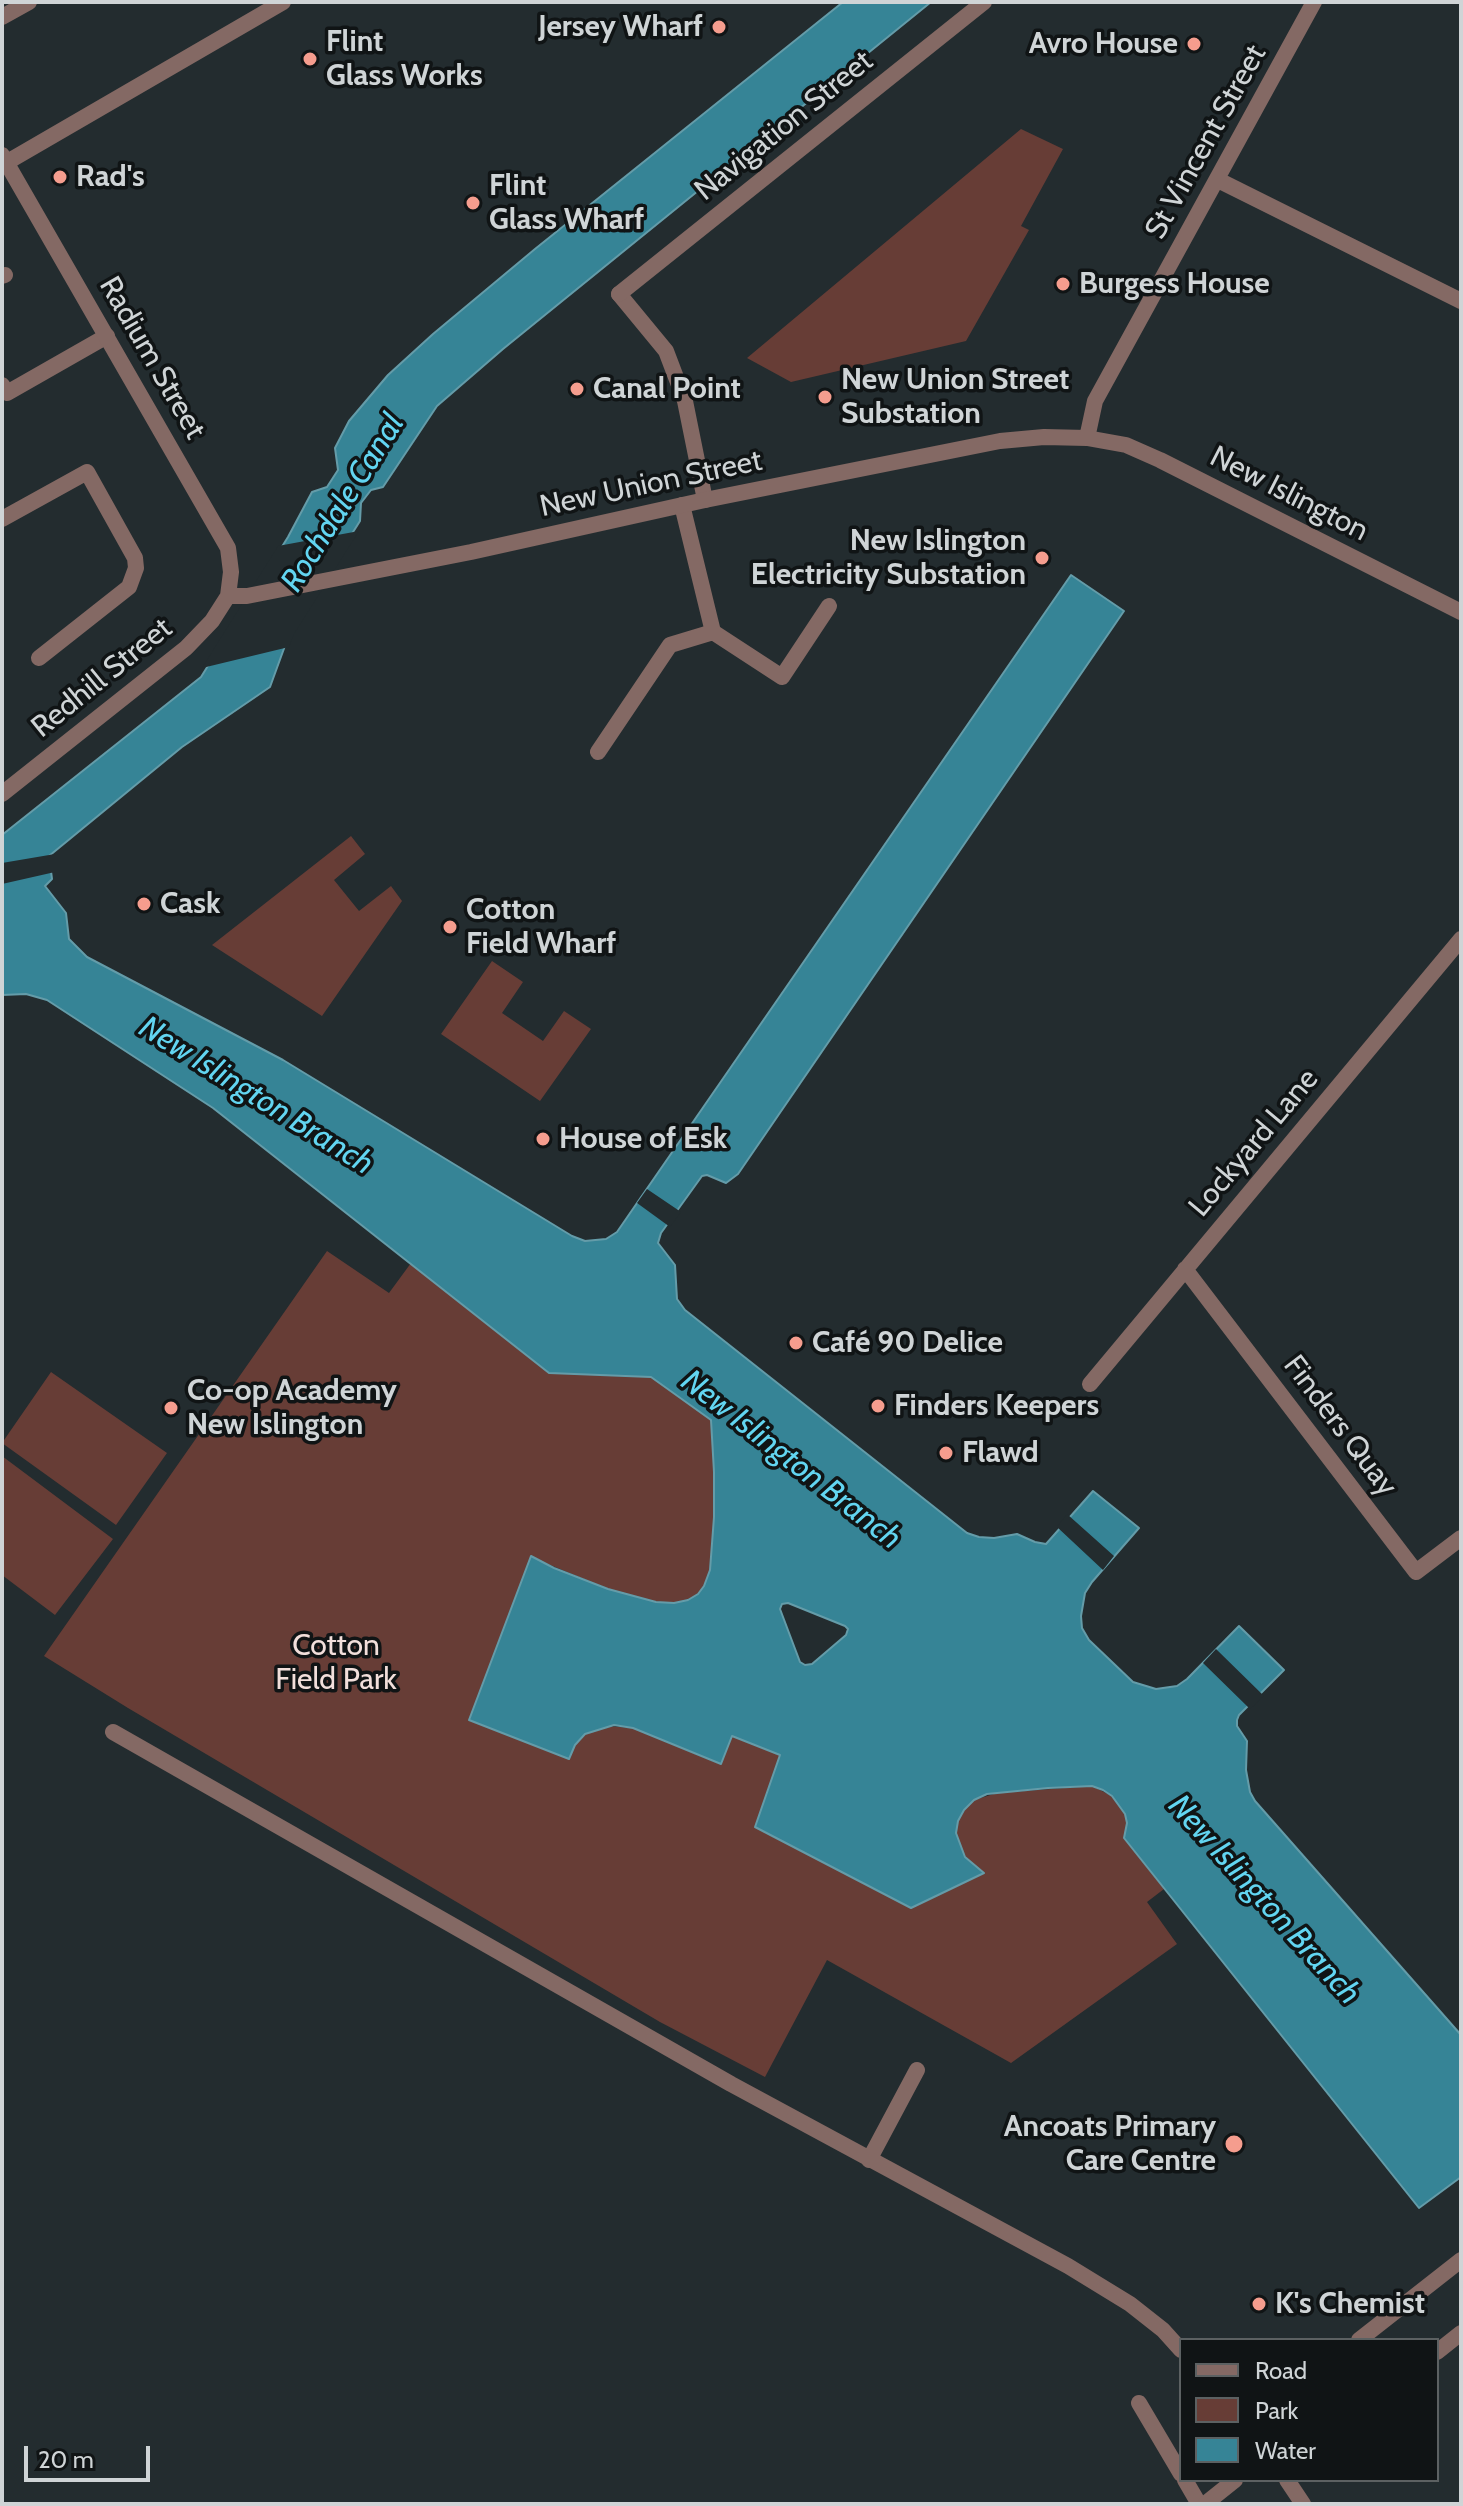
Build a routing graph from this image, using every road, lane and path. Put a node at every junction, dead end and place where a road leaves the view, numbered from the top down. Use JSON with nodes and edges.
{"nodes":[{"id":1,"x":29,"y":2,"type":"edge"},
{"id":2,"x":283,"y":2,"type":"edge"},
{"id":3,"x":984,"y":2,"type":"edge"},
{"id":4,"x":1314,"y":2,"type":"edge"},
{"id":5,"x":2,"y":17,"type":"edge"},
{"id":6,"x":3,"y":161,"type":"edge"},
{"id":7,"x":1218,"y":180,"type":"junction"},
{"id":8,"x":1461,"y":301,"type":"edge"},
{"id":9,"x":107,"y":336,"type":"junction"},
{"id":10,"x":2,"y":385,"type":"edge"},
{"id":11,"x":1087,"y":438,"type":"junction"},
{"id":12,"x":705,"y":500,"type":"junction"},
{"id":13,"x":682,"y":505,"type":"junction"},
{"id":14,"x":2,"y":519,"type":"edge"},
{"id":15,"x":228,"y":596,"type":"junction"},
{"id":16,"x":829,"y":606,"type":"dead end"},
{"id":17,"x":1461,"y":612,"type":"edge"},
{"id":18,"x":713,"y":632,"type":"junction"},
{"id":19,"x":39,"y":658,"type":"dead end"},
{"id":20,"x":598,"y":752,"type":"dead end"},
{"id":21,"x":2,"y":794,"type":"edge"},
{"id":22,"x":1461,"y":939,"type":"edge"},
{"id":23,"x":1185,"y":1269,"type":"junction"},
{"id":24,"x":1090,"y":1384,"type":"dead end"},
{"id":25,"x":1461,"y":1538,"type":"edge"},
{"id":26,"x":113,"y":1732,"type":"dead end"},
{"id":27,"x":917,"y":2070,"type":"dead end"},
{"id":28,"x":869,"y":2160,"type":"junction"},
{"id":29,"x":1461,"y":2260,"type":"edge"},
{"id":30,"x":1461,"y":2333,"type":"edge"},
{"id":31,"x":1362,"y":2338,"type":"edge"},
{"id":32,"x":1179,"y":2348,"type":"edge"},
{"id":33,"x":1439,"y":2350,"type":"edge"},
{"id":34,"x":1139,"y":2403,"type":"dead end"},
{"id":35,"x":1179,"y":2471,"type":"edge"},
{"id":36,"x":1186,"y":2482,"type":"edge"},
{"id":37,"x":1232,"y":2482,"type":"edge"},
{"id":38,"x":1288,"y":2482,"type":"edge"},
{"id":39,"x":1199,"y":2504,"type":"edge"},
{"id":40,"x":1205,"y":2504,"type":"edge"},
{"id":41,"x":1303,"y":2504,"type":"edge"}],
"edges":[{"from":1,"to":5,"type":"street"},
{"from":2,"to":6,"type":"street"},
{"from":3,"to":12,"type":"street","name":"Navigation Street"},
{"from":4,"to":7,"type":"street","name":"St Vincent Street"},
{"from":6,"to":9,"type":"street","name":"Radium Street"},
{"from":7,"to":8,"type":"street"},
{"from":7,"to":11,"type":"street","name":"St Vincent Street"},
{"from":9,"to":10,"type":"street"},
{"from":9,"to":15,"type":"street","name":"Radium Street"},
{"from":11,"to":12,"type":"street","name":"New Union Street"},
{"from":11,"to":17,"type":"street","name":"New Islington"},
{"from":12,"to":13,"type":"street","name":"New Union Street"},
{"from":13,"to":15,"type":"street","name":"New Union Street"},
{"from":13,"to":18,"type":"street"},
{"from":14,"to":19,"type":"street"},
{"from":15,"to":21,"type":"street","name":"Redhill Street"},
{"from":16,"to":18,"type":"street"},
{"from":18,"to":20,"type":"street"},
{"from":22,"to":23,"type":"street","name":"Lockyard Lane"},
{"from":23,"to":24,"type":"street","name":"Lockyard Lane"},
{"from":23,"to":25,"type":"street","name":"Finders Quay"},
{"from":26,"to":28,"type":"street"},
{"from":27,"to":28,"type":"street"},
{"from":28,"to":32,"type":"street"},
{"from":29,"to":31,"type":"street"},
{"from":30,"to":33,"type":"street"},
{"from":34,"to":35,"type":"street"},
{"from":36,"to":39,"type":"street"},
{"from":37,"to":40,"type":"street"},
{"from":38,"to":41,"type":"street"}]}
